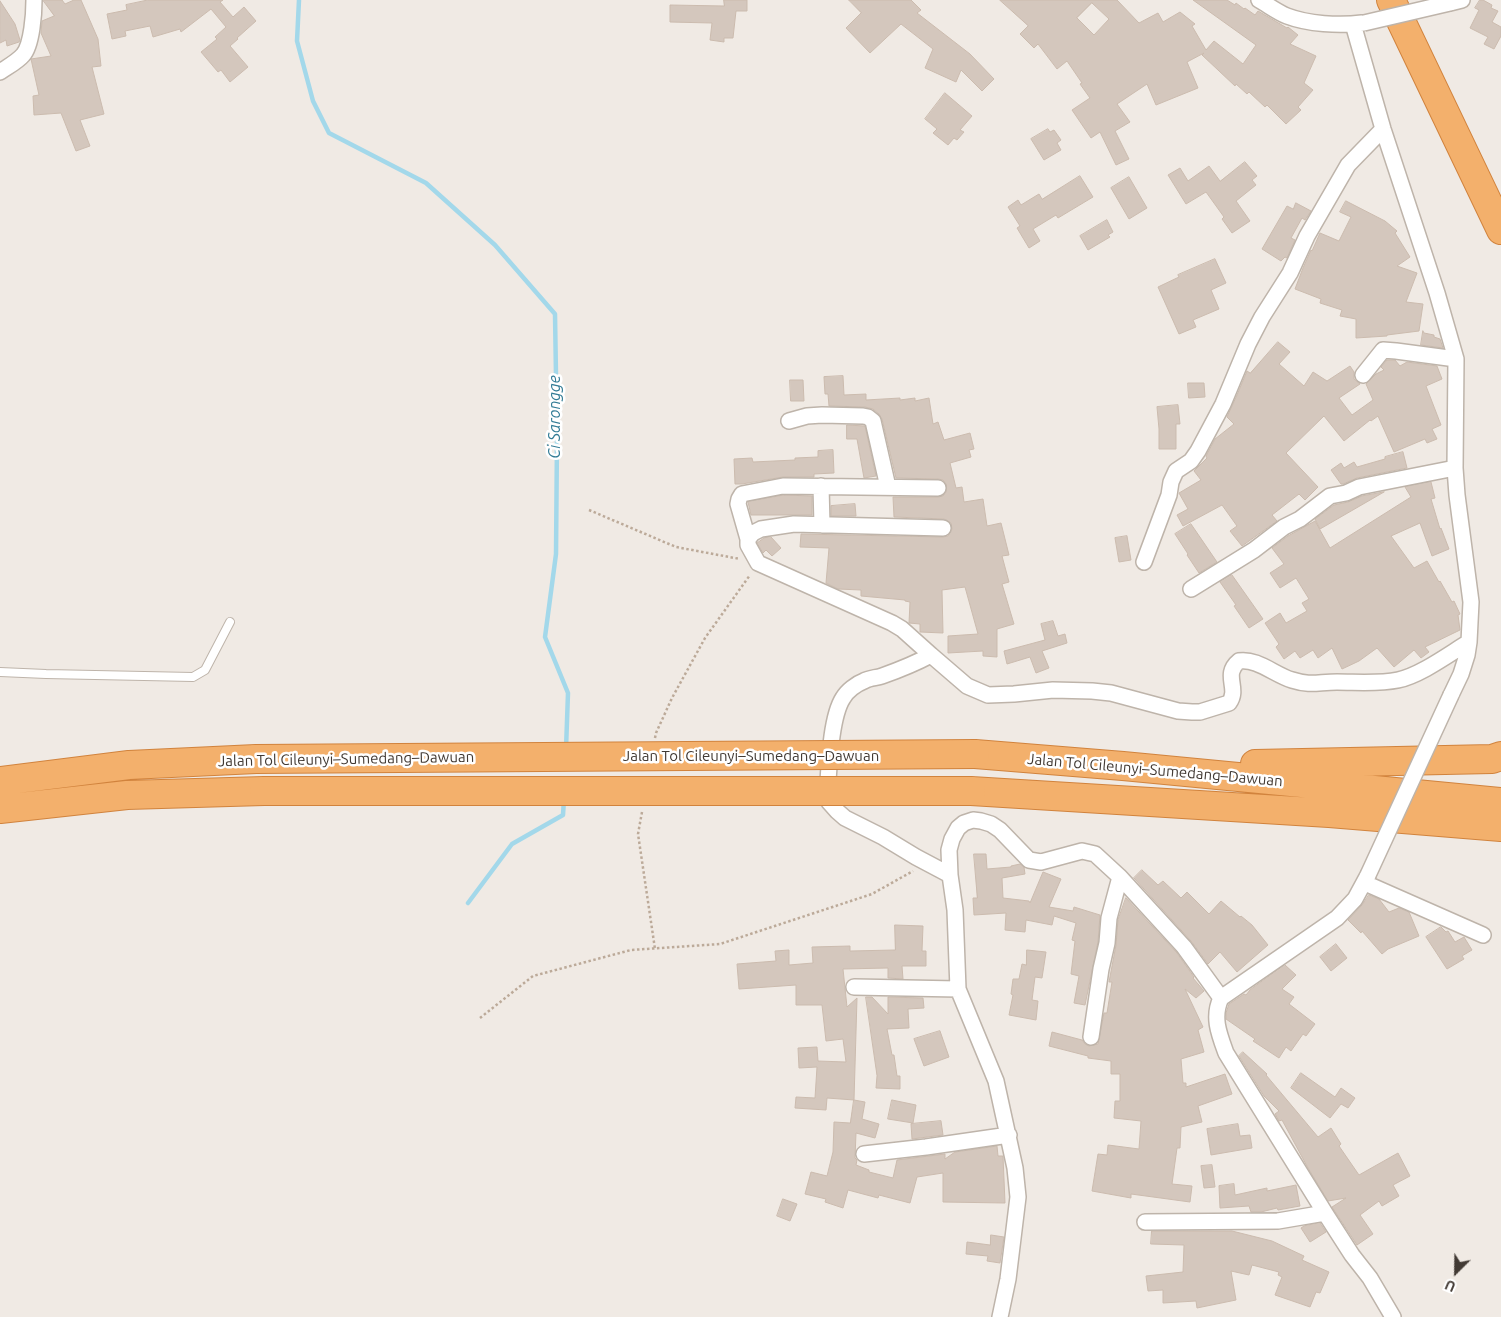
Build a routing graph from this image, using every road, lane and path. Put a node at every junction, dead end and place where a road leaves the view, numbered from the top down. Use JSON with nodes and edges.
{"nodes":[{"id":1,"x":34,"y":0,"type":"edge"},
{"id":2,"x":1259,"y":0,"type":"edge"},
{"id":3,"x":1391,"y":0,"type":"edge"},
{"id":4,"x":1406,"y":0,"type":"edge"},
{"id":5,"x":1456,"y":2,"type":"edge"},
{"id":6,"x":1358,"y":23,"type":"junction"},
{"id":7,"x":0,"y":72,"type":"edge"},
{"id":8,"x":1383,"y":129,"type":"junction"},
{"id":9,"x":1501,"y":200,"type":"edge"},
{"id":10,"x":1501,"y":230,"type":"edge"},
{"id":11,"x":1456,"y":359,"type":"junction"},
{"id":12,"x":1363,"y":375,"type":"dead end"},
{"id":13,"x":788,"y":421,"type":"dead end"},
{"id":14,"x":1455,"y":468,"type":"junction"},
{"id":15,"x":821,"y":486,"type":"junction"},
{"id":16,"x":888,"y":487,"type":"junction"},
{"id":17,"x":938,"y":488,"type":"dead end"},
{"id":18,"x":589,"y":510,"type":"dead end"},
{"id":19,"x":822,"y":525,"type":"junction"},
{"id":20,"x":943,"y":528,"type":"dead end"},
{"id":21,"x":748,"y":539,"type":"junction"},
{"id":22,"x":1144,"y":562,"type":"dead end"},
{"id":23,"x":758,"y":563,"type":"junction"},
{"id":24,"x":1191,"y":589,"type":"dead end"},
{"id":25,"x":230,"y":622,"type":"dead end"},
{"id":26,"x":1469,"y":642,"type":"junction"},
{"id":27,"x":931,"y":655,"type":"junction"},
{"id":28,"x":0,"y":672,"type":"edge"},
{"id":29,"x":1501,"y":756,"type":"edge"},
{"id":30,"x":1123,"y":766,"type":"junction"},
{"id":31,"x":0,"y":781,"type":"edge"},
{"id":32,"x":1501,"y":802,"type":"edge"},
{"id":33,"x":0,"y":809,"type":"edge"},
{"id":34,"x":1329,"y":812,"type":"junction"},
{"id":35,"x":1501,"y":827,"type":"edge"},
{"id":36,"x":1501,"y":842,"type":"edge"},
{"id":37,"x":928,"y":863,"type":"junction"},
{"id":38,"x":950,"y":875,"type":"junction"},
{"id":39,"x":1120,"y":877,"type":"junction"},
{"id":40,"x":1366,"y":879,"type":"junction"},
{"id":41,"x":1483,"y":935,"type":"dead end"},
{"id":42,"x":854,"y":987,"type":"dead end"},
{"id":43,"x":958,"y":989,"type":"junction"},
{"id":44,"x":1221,"y":998,"type":"junction"},
{"id":45,"x":480,"y":1018,"type":"dead end"},
{"id":46,"x":1091,"y":1038,"type":"dead end"},
{"id":47,"x":1009,"y":1135,"type":"junction"},
{"id":48,"x":864,"y":1154,"type":"dead end"},
{"id":49,"x":1325,"y":1213,"type":"junction"},
{"id":50,"x":1144,"y":1222,"type":"dead end"},
{"id":51,"x":1000,"y":1317,"type":"edge"},
{"id":52,"x":1393,"y":1317,"type":"edge"}],
"edges":[{"from":1,"to":7,"type":"street"},
{"from":2,"to":6,"type":"street"},
{"from":3,"to":10,"type":"highway"},
{"from":4,"to":9,"type":"highway"},
{"from":5,"to":6,"type":"street","bridge":true},
{"from":6,"to":8,"type":"street"},
{"from":8,"to":11,"type":"street"},
{"from":8,"to":22,"type":"street"},
{"from":11,"to":12,"type":"street"},
{"from":11,"to":14,"type":"street"},
{"from":13,"to":16,"type":"street"},
{"from":14,"to":24,"type":"street"},
{"from":14,"to":26,"type":"street"},
{"from":15,"to":16,"type":"street"},
{"from":15,"to":19,"type":"street"},
{"from":15,"to":21,"type":"street"},
{"from":16,"to":17,"type":"street"},
{"from":18,"to":23,"type":"path"},
{"from":19,"to":20,"type":"street"},
{"from":19,"to":21,"type":"street"},
{"from":21,"to":23,"type":"street"},
{"from":23,"to":27,"type":"street"},
{"from":25,"to":28,"type":"lane"},
{"from":26,"to":27,"type":"street"},
{"from":26,"to":40,"type":"street","bridge":true},
{"from":27,"to":37,"type":"street"},
{"from":29,"to":30,"type":"highway"},
{"from":30,"to":31,"type":"highway","name":"Jalan Tol Cileunyi–Sumedang–Dawuan","bridge":true},
{"from":30,"to":32,"type":"highway","name":"Jalan Tol Cileunyi–Sumedang–Dawuan"},
{"from":33,"to":34,"type":"highway","name":"Jalan Tol Cileunyi–Sumedang–Dawuan","bridge":true},
{"from":34,"to":35,"type":"highway","name":"Jalan Tol Cileunyi–Sumedang–Dawuan"},
{"from":34,"to":36,"type":"highway"},
{"from":37,"to":38,"type":"street"},
{"from":37,"to":45,"type":"path"},
{"from":38,"to":39,"type":"street"},
{"from":38,"to":43,"type":"street"},
{"from":39,"to":44,"type":"street"},
{"from":39,"to":46,"type":"street"},
{"from":40,"to":41,"type":"street"},
{"from":40,"to":44,"type":"street"},
{"from":42,"to":43,"type":"street"},
{"from":43,"to":47,"type":"street"},
{"from":44,"to":49,"type":"street"},
{"from":47,"to":48,"type":"street"},
{"from":47,"to":51,"type":"street"},
{"from":49,"to":50,"type":"street"},
{"from":49,"to":52,"type":"street"}]}
